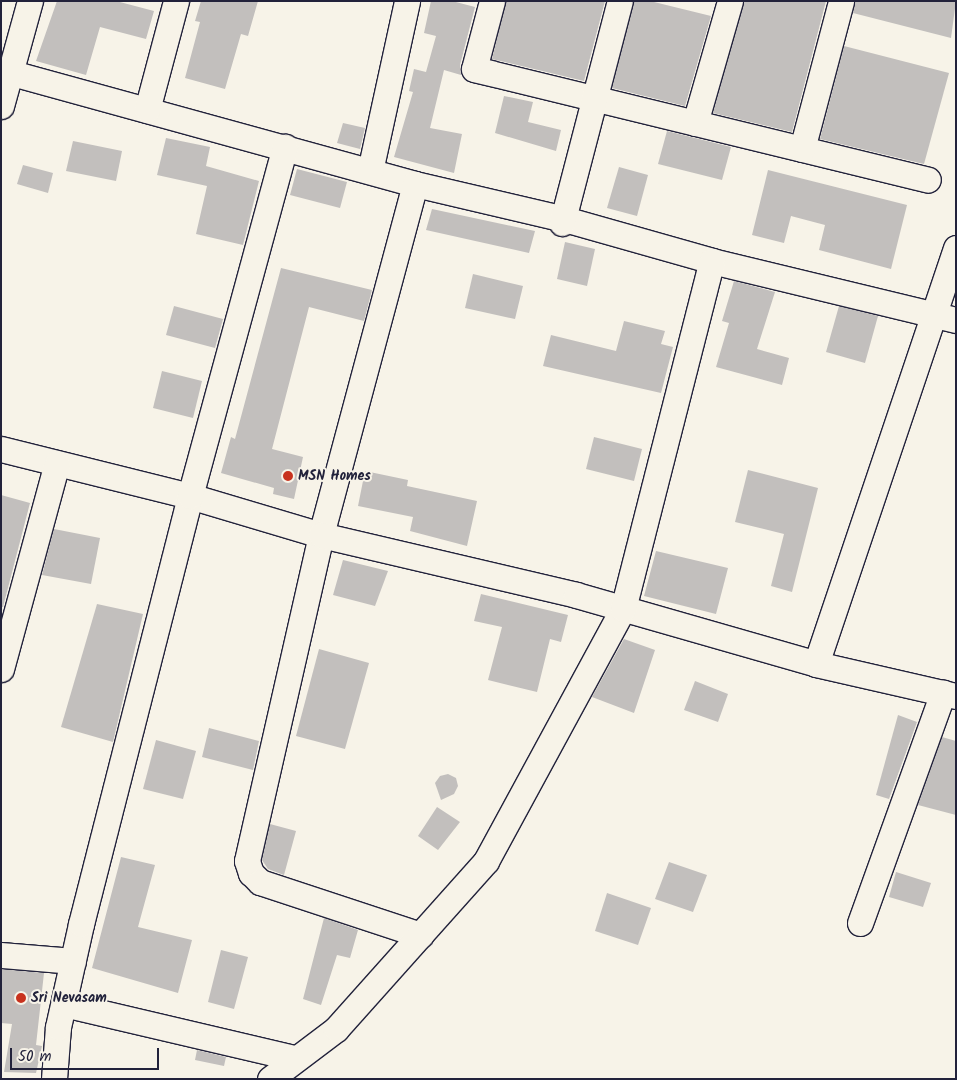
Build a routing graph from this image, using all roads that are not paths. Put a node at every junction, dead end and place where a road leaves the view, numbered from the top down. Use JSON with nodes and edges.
{"nodes":[{"id":1,"x":30,"y":1,"type":"edge"},
{"id":2,"x":176,"y":1,"type":"edge"},
{"id":3,"x":407,"y":1,"type":"edge"},
{"id":4,"x":492,"y":1,"type":"edge"},
{"id":5,"x":620,"y":1,"type":"edge"},
{"id":6,"x":730,"y":1,"type":"edge"},
{"id":7,"x":841,"y":1,"type":"edge"},
{"id":8,"x":6,"y":71,"type":"edge"},
{"id":9,"x":595,"y":99,"type":"junction"},
{"id":10,"x":1,"y":106,"type":"edge"},
{"id":11,"x":147,"y":110,"type":"junction"},
{"id":12,"x":695,"y":123,"type":"junction"},
{"id":13,"x":285,"y":147,"type":"junction"},
{"id":14,"x":802,"y":149,"type":"junction"},
{"id":15,"x":370,"y":171,"type":"junction"},
{"id":16,"x":928,"y":180,"type":"dead end"},
{"id":17,"x":415,"y":184,"type":"junction"},
{"id":18,"x":563,"y":221,"type":"junction"},
{"id":19,"x":956,"y":248,"type":"edge"},
{"id":20,"x":712,"y":261,"type":"junction"},
{"id":21,"x":945,"y":318,"type":"edge"},
{"id":22,"x":1,"y":449,"type":"edge"},
{"id":23,"x":57,"y":463,"type":"junction"},
{"id":24,"x":190,"y":496,"type":"junction"},
{"id":25,"x":321,"y":535,"type":"junction"},
{"id":26,"x":623,"y":609,"type":"junction"},
{"id":27,"x":816,"y":664,"type":"junction"},
{"id":28,"x":1,"y":669,"type":"edge"},
{"id":29,"x":949,"y":694,"type":"edge"},
{"id":30,"x":860,"y":923,"type":"dead end"},
{"id":31,"x":420,"y":935,"type":"junction"},
{"id":32,"x":1,"y":955,"type":"edge"},
{"id":33,"x":73,"y":961,"type":"junction"},
{"id":34,"x":64,"y":1004,"type":"junction"},
{"id":35,"x":295,"y":1058,"type":"junction"},
{"id":36,"x":54,"y":1079,"type":"edge"},
{"id":37,"x":270,"y":1079,"type":"edge"}],
"edges":[{"from":1,"to":8,"type":"street"},
{"from":2,"to":11,"type":"street"},
{"from":3,"to":15,"type":"street"},
{"from":4,"to":9,"type":"street"},
{"from":5,"to":9,"type":"street"},
{"from":6,"to":12,"type":"street"},
{"from":7,"to":14,"type":"street"},
{"from":8,"to":10,"type":"street"},
{"from":8,"to":11,"type":"street"},
{"from":9,"to":12,"type":"street"},
{"from":9,"to":18,"type":"street"},
{"from":11,"to":13,"type":"street"},
{"from":12,"to":14,"type":"street"},
{"from":13,"to":15,"type":"street"},
{"from":13,"to":24,"type":"street"},
{"from":14,"to":16,"type":"street"},
{"from":15,"to":17,"type":"street"},
{"from":17,"to":18,"type":"street"},
{"from":17,"to":25,"type":"street"},
{"from":18,"to":20,"type":"street"},
{"from":19,"to":21,"type":"street"},
{"from":20,"to":21,"type":"street"},
{"from":20,"to":26,"type":"street"},
{"from":21,"to":27,"type":"street"},
{"from":22,"to":23,"type":"street"},
{"from":23,"to":24,"type":"street"},
{"from":23,"to":28,"type":"street"},
{"from":24,"to":25,"type":"street"},
{"from":24,"to":33,"type":"street"},
{"from":25,"to":26,"type":"street"},
{"from":25,"to":31,"type":"street"},
{"from":26,"to":27,"type":"street"},
{"from":26,"to":31,"type":"street"},
{"from":27,"to":29,"type":"street"},
{"from":29,"to":30,"type":"street"},
{"from":31,"to":35,"type":"street"},
{"from":32,"to":33,"type":"street"},
{"from":33,"to":34,"type":"street"},
{"from":34,"to":35,"type":"street"},
{"from":34,"to":36,"type":"street"},
{"from":35,"to":37,"type":"street"}]}
